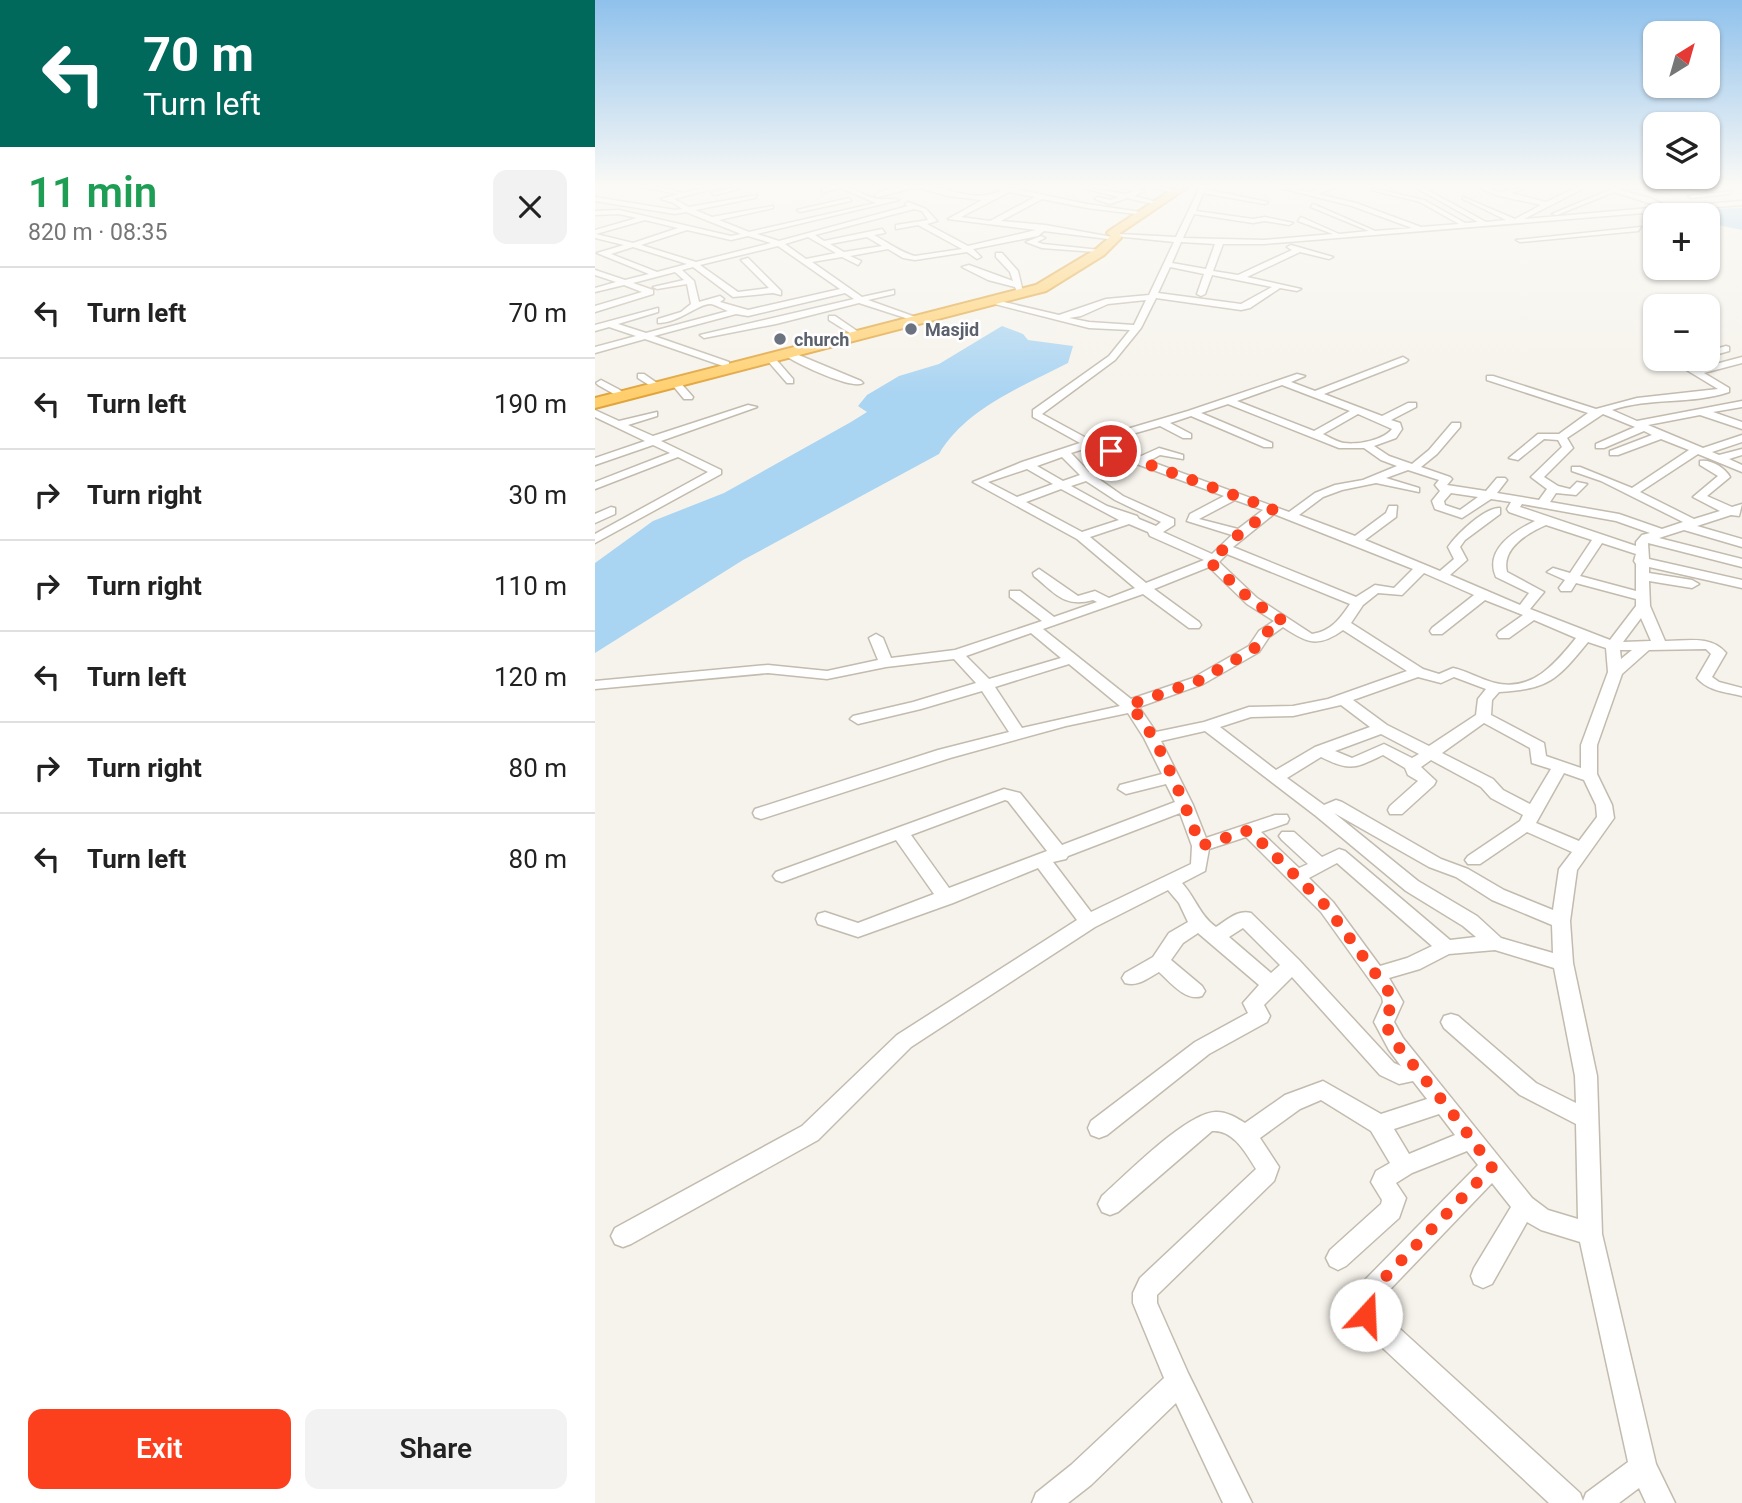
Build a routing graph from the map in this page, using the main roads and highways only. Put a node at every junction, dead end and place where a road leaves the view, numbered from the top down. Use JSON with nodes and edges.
{"nodes":[{"id":1,"x":1089,"y":255,"type":"edge"},
{"id":2,"x":1048,"y":284,"type":"junction"},
{"id":3,"x":915,"y":320,"type":"junction"},
{"id":4,"x":595,"y":400,"type":"edge"}],
"edges":[{"from":1,"to":2,"type":"highway"},
{"from":2,"to":3,"type":"highway"},
{"from":2,"to":3,"type":"highway"},
{"from":3,"to":4,"type":"highway"},
{"from":3,"to":4,"type":"highway"}]}
